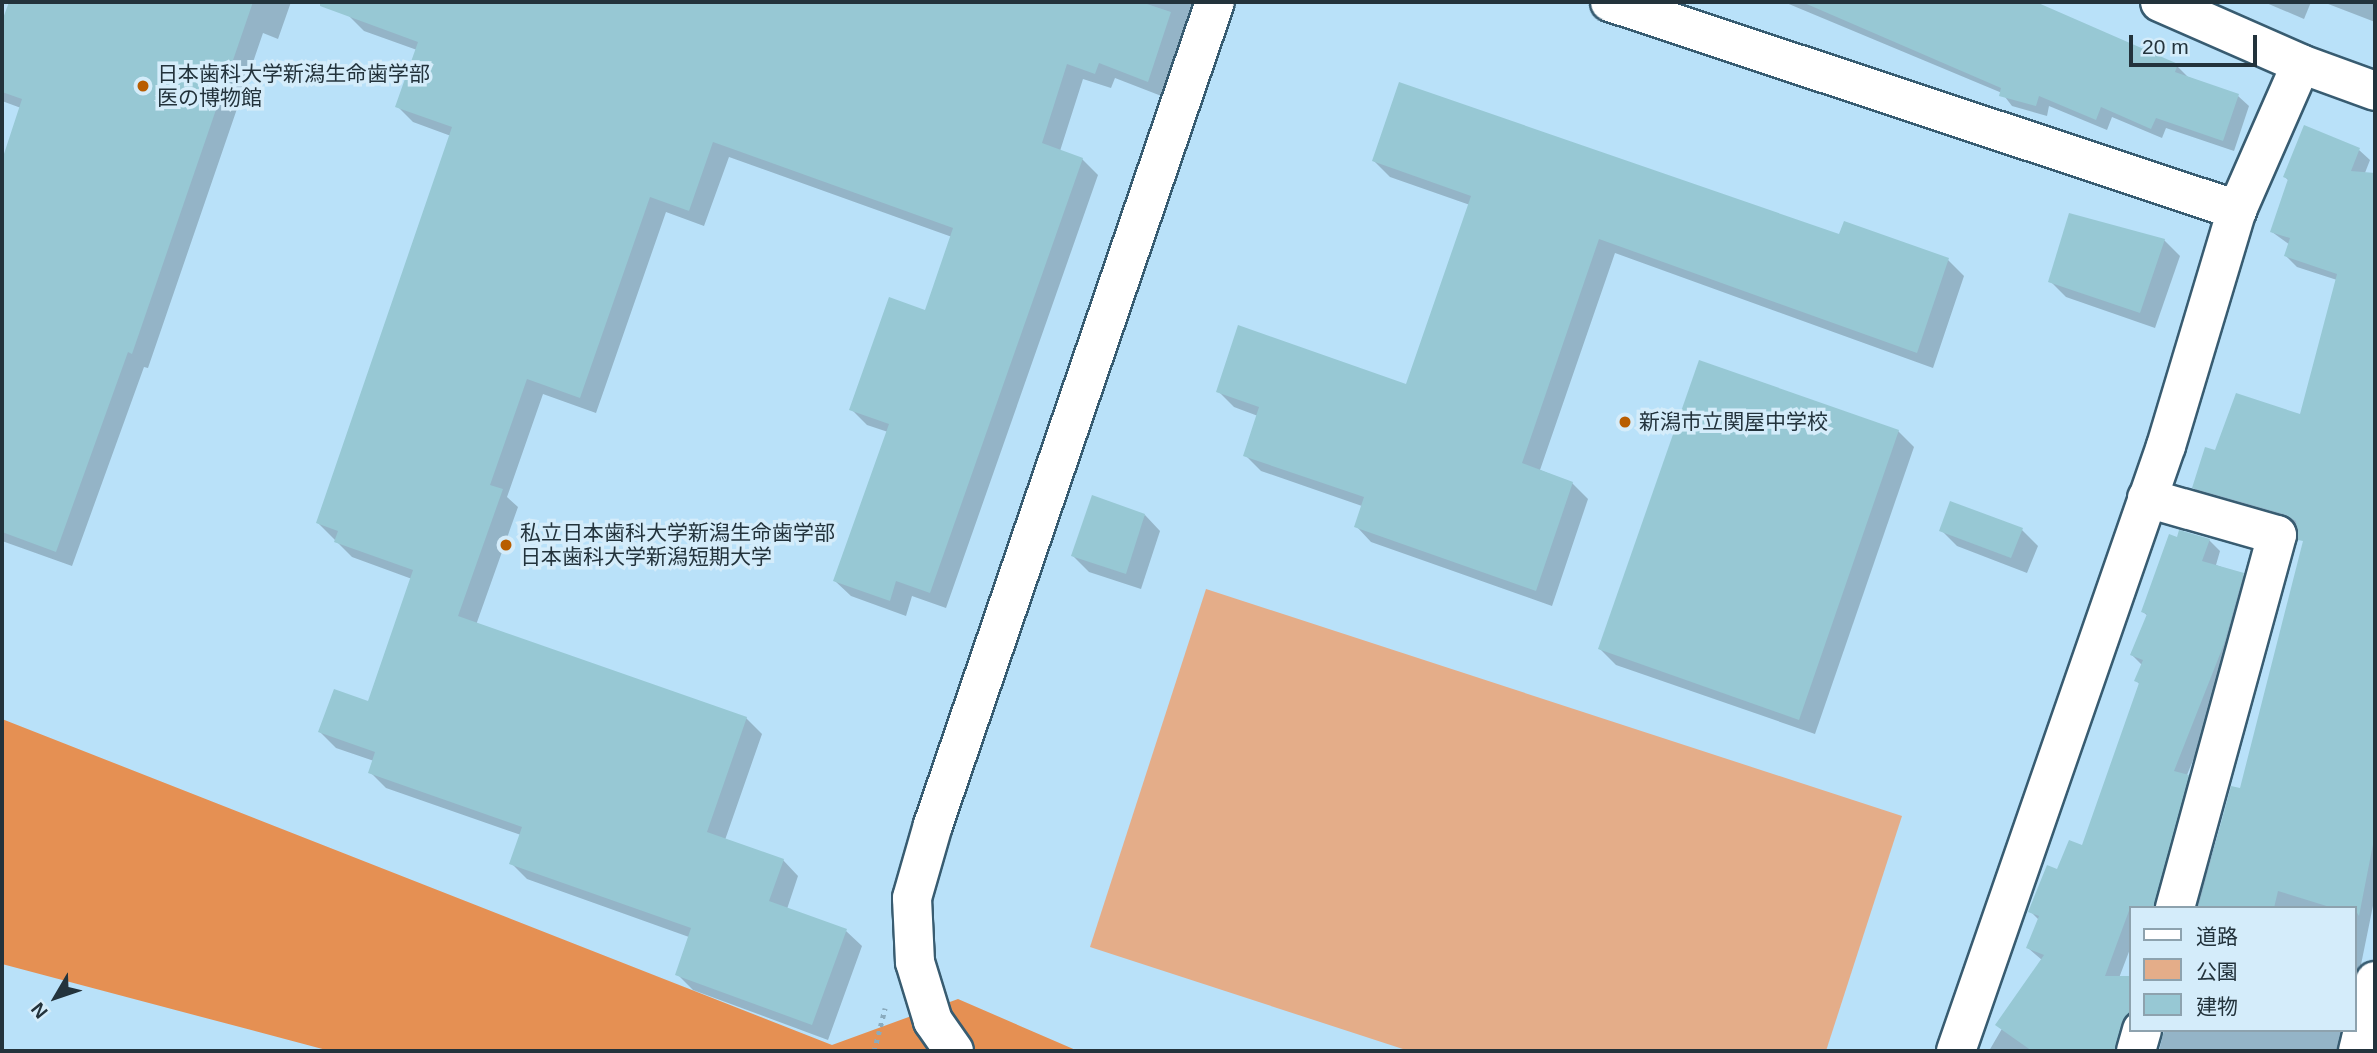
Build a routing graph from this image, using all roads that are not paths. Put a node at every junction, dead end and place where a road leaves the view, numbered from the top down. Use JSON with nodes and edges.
{"nodes":[{"id":1,"x":1215,"y":2,"type":"edge"},
{"id":2,"x":1610,"y":2,"type":"edge"},
{"id":3,"x":2160,"y":2,"type":"edge"},
{"id":4,"x":2301,"y":64,"type":"junction"},
{"id":5,"x":2375,"y":91,"type":"edge"},
{"id":6,"x":2237,"y":210,"type":"junction"},
{"id":7,"x":2147,"y":498,"type":"junction"},
{"id":8,"x":2176,"y":906,"type":"edge"},
{"id":9,"x":2375,"y":981,"type":"edge"},
{"id":10,"x":2141,"y":1032,"type":"edge"},
{"id":11,"x":954,"y":1051,"type":"edge"},
{"id":12,"x":1956,"y":1051,"type":"edge"},
{"id":13,"x":2136,"y":1051,"type":"edge"},
{"id":14,"x":2358,"y":1051,"type":"edge"}],
"edges":[{"from":1,"to":11,"type":"main road"},
{"from":2,"to":6,"type":"main road"},
{"from":3,"to":4,"type":"main road"},
{"from":4,"to":5,"type":"main road"},
{"from":4,"to":6,"type":"main road"},
{"from":6,"to":7,"type":"main road"},
{"from":7,"to":8,"type":"main road"},
{"from":7,"to":12,"type":"main road"},
{"from":9,"to":14,"type":"main road"},
{"from":10,"to":13,"type":"main road"}]}
